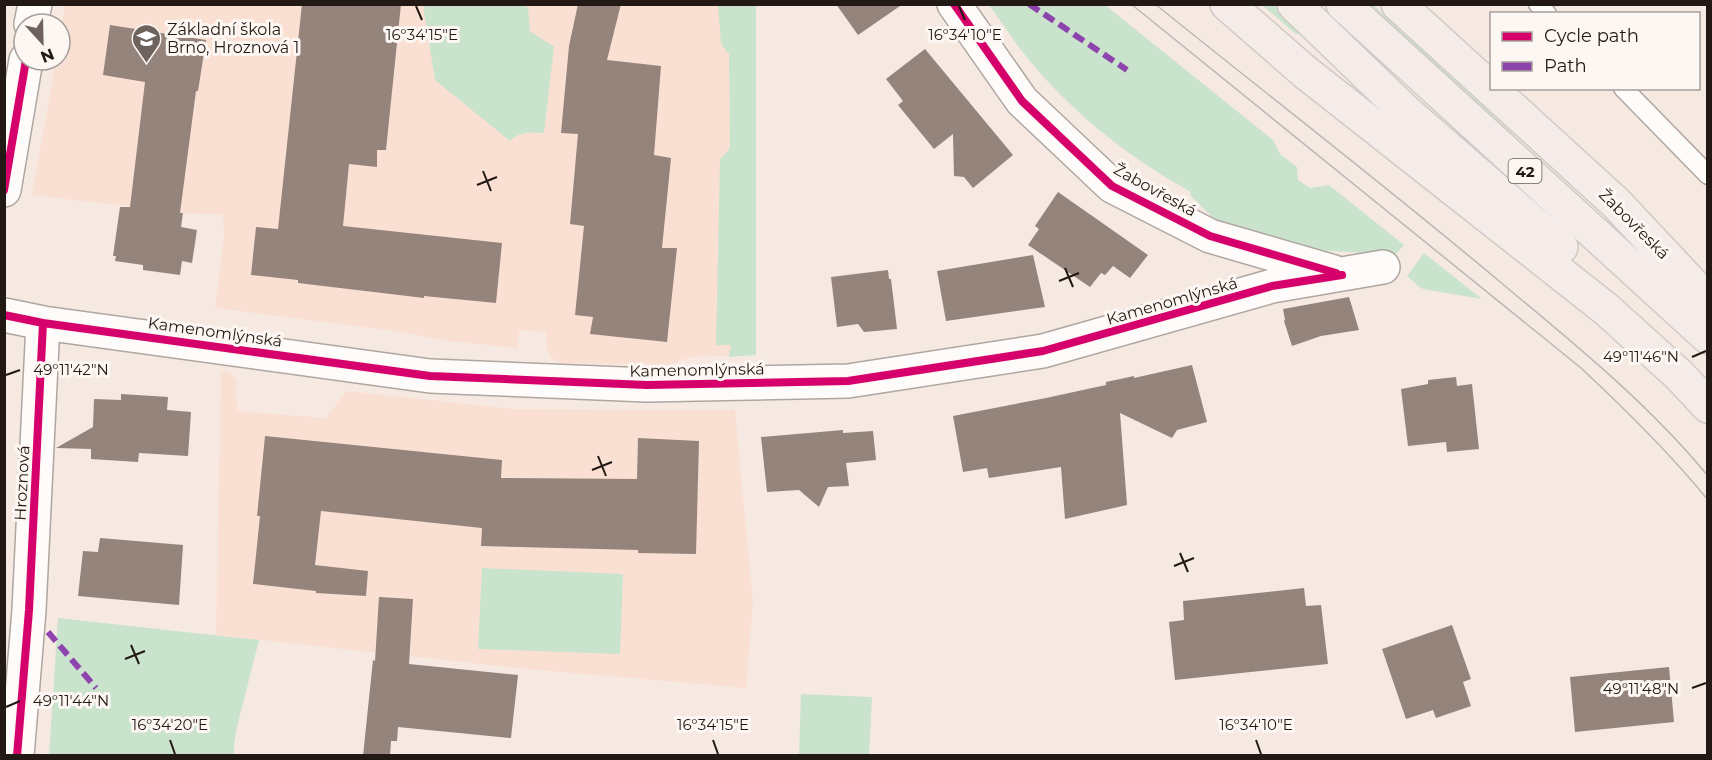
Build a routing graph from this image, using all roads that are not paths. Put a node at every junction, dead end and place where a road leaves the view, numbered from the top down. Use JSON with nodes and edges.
{"nodes":[{"id":1,"x":954,"y":4,"type":"edge"},
{"id":2,"x":1227,"y":4,"type":"edge"},
{"id":3,"x":1294,"y":4,"type":"edge"},
{"id":4,"x":1343,"y":4,"type":"edge"},
{"id":5,"x":1398,"y":4,"type":"edge"},
{"id":6,"x":24,"y":72,"type":"edge"},
{"id":7,"x":1490,"y":88,"type":"edge"},
{"id":8,"x":1492,"y":90,"type":"edge"},
{"id":9,"x":1625,"y":90,"type":"edge"},
{"id":10,"x":1707,"y":175,"type":"edge"},
{"id":11,"x":4,"y":190,"type":"edge"},
{"id":12,"x":1383,"y":267,"type":"dead end"},
{"id":13,"x":1342,"y":275,"type":"junction"},
{"id":14,"x":1707,"y":301,"type":"edge"},
{"id":15,"x":1606,"y":309,"type":"junction"},
{"id":16,"x":4,"y":315,"type":"edge"},
{"id":17,"x":43,"y":323,"type":"junction"},
{"id":18,"x":1707,"y":337,"type":"edge"},
{"id":19,"x":1707,"y":406,"type":"edge"},
{"id":20,"x":17,"y":756,"type":"edge"}],
"edges":[{"from":1,"to":13,"type":"street","name":"Žabovřeská"},
{"from":2,"to":15,"type":"highway","number":"42"},
{"from":3,"to":15,"type":"highway","number":"42"},
{"from":4,"to":18,"type":"highway","number":"42"},
{"from":5,"to":7,"type":"highway","name":"Žabovřeská","number":"42"},
{"from":6,"to":11,"type":"street"},
{"from":8,"to":14,"type":"highway","name":"Žabovřeská","number":"42"},
{"from":9,"to":10,"type":"lane"},
{"from":12,"to":13,"type":"street","name":"Žabovřeská"},
{"from":13,"to":17,"type":"street","name":"Kamenomlýnská"},
{"from":15,"to":19,"type":"highway","number":"42"},
{"from":16,"to":17,"type":"street"},
{"from":17,"to":20,"type":"street","name":"Hroznová"}]}
